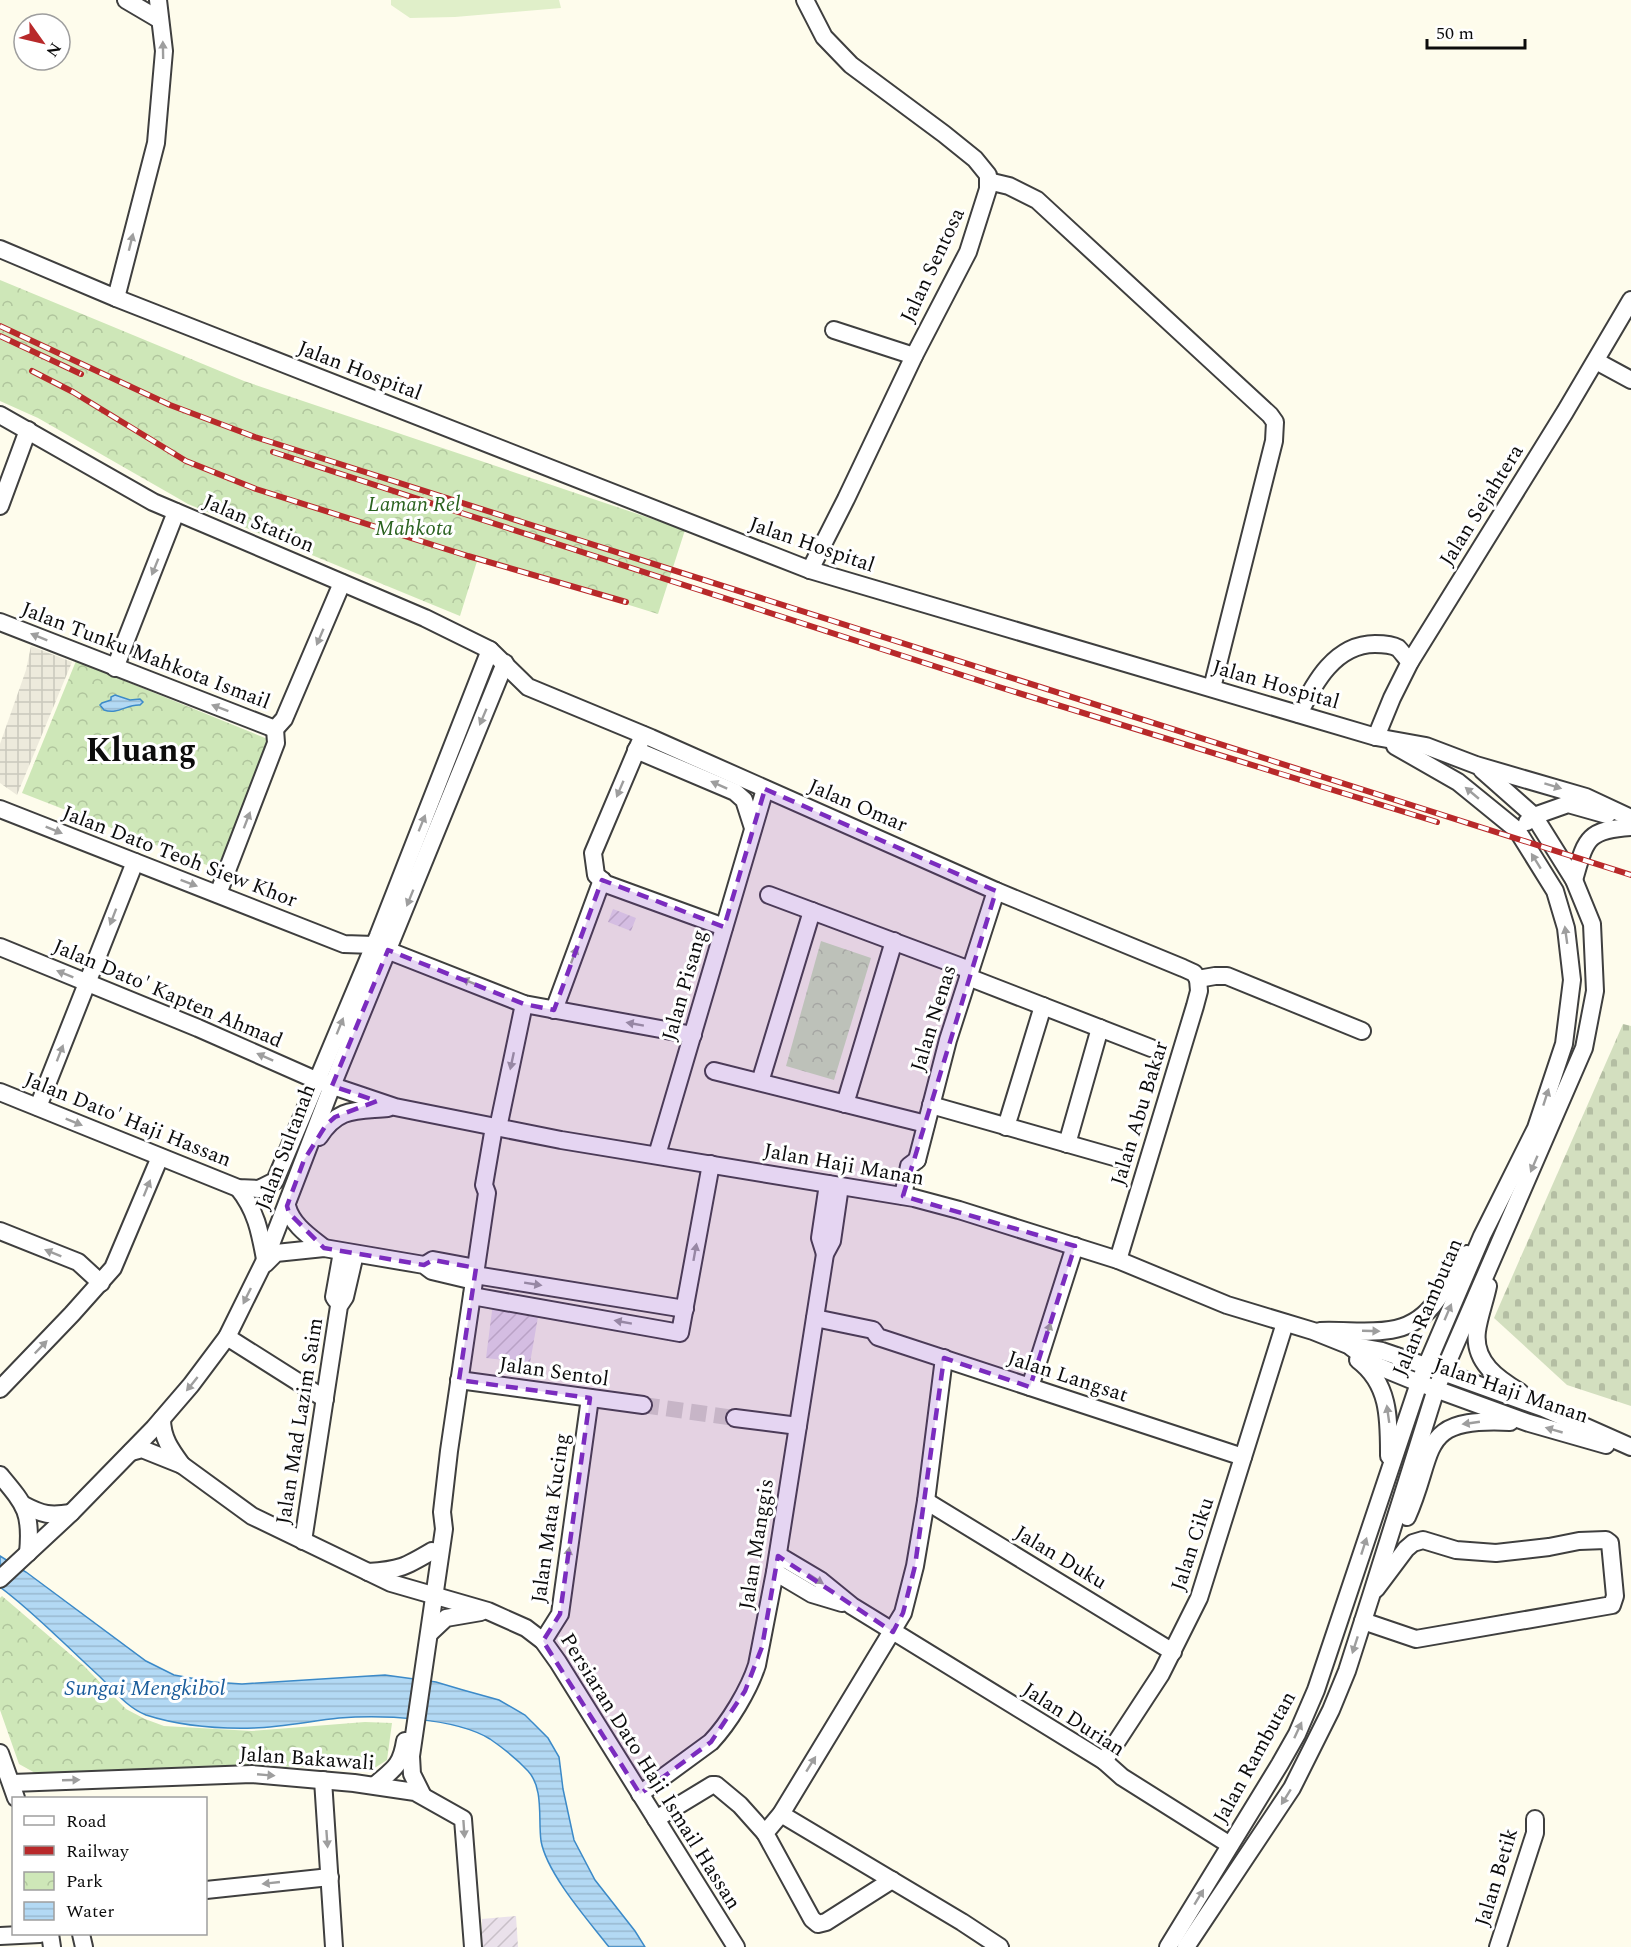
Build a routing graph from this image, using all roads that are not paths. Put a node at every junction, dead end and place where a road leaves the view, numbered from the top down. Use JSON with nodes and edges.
{"nodes":[{"id":1,"x":126,"y":0,"type":"edge"},
{"id":2,"x":158,"y":0,"type":"edge"},
{"id":3,"x":805,"y":0,"type":"edge"},
{"id":4,"x":160,"y":20,"type":"junction"},
{"id":5,"x":988,"y":181,"type":"junction"},
{"id":6,"x":0,"y":249,"type":"edge"},
{"id":7,"x":116,"y":298,"type":"junction"},
{"id":8,"x":1631,"y":300,"type":"edge"},
{"id":9,"x":834,"y":330,"type":"dead end"},
{"id":10,"x":914,"y":356,"type":"junction"},
{"id":11,"x":1596,"y":361,"type":"junction"},
{"id":12,"x":1631,"y":380,"type":"edge"},
{"id":13,"x":0,"y":415,"type":"edge"},
{"id":14,"x":28,"y":430,"type":"junction"},
{"id":15,"x":0,"y":506,"type":"edge"},
{"id":16,"x":176,"y":512,"type":"junction"},
{"id":17,"x":810,"y":570,"type":"junction"},
{"id":18,"x":342,"y":583,"type":"junction"},
{"id":19,"x":0,"y":622,"type":"edge"},
{"id":20,"x":490,"y":650,"type":"junction"},
{"id":21,"x":1410,"y":662,"type":"junction"},
{"id":22,"x":505,"y":663,"type":"junction"},
{"id":23,"x":115,"y":668,"type":"junction"},
{"id":24,"x":1212,"y":688,"type":"junction"},
{"id":25,"x":1299,"y":714,"type":"junction"},
{"id":26,"x":275,"y":729,"type":"junction"},
{"id":27,"x":1376,"y":737,"type":"junction"},
{"id":28,"x":640,"y":743,"type":"junction"},
{"id":29,"x":1476,"y":765,"type":"junction"},
{"id":30,"x":765,"y":789,"type":"junction"},
{"id":31,"x":0,"y":809,"type":"edge"},
{"id":32,"x":1534,"y":816,"type":"junction"},
{"id":33,"x":1631,"y":820,"type":"edge"},
{"id":34,"x":1631,"y":826,"type":"edge"},
{"id":35,"x":753,"y":828,"type":"junction"},
{"id":36,"x":1517,"y":830,"type":"junction"},
{"id":37,"x":135,"y":862,"type":"junction"},
{"id":38,"x":602,"y":880,"type":"junction"},
{"id":39,"x":1574,"y":880,"type":"junction"},
{"id":40,"x":996,"y":891,"type":"junction"},
{"id":41,"x":218,"y":894,"type":"junction"},
{"id":42,"x":769,"y":895,"type":"dead end"},
{"id":43,"x":812,"y":911,"type":"junction"},
{"id":44,"x":724,"y":927,"type":"junction"},
{"id":45,"x":894,"y":941,"type":"junction"},
{"id":46,"x":345,"y":944,"type":"junction"},
{"id":47,"x":0,"y":947,"type":"edge"},
{"id":48,"x":381,"y":947,"type":"junction"},
{"id":49,"x":371,"y":972,"type":"junction"},
{"id":50,"x":969,"y":974,"type":"junction"},
{"id":51,"x":1198,"y":979,"type":"junction"},
{"id":52,"x":87,"y":983,"type":"junction"},
{"id":53,"x":524,"y":1004,"type":"junction"},
{"id":54,"x":1043,"y":1006,"type":"junction"},
{"id":55,"x":554,"y":1010,"type":"junction"},
{"id":56,"x":1100,"y":1028,"type":"junction"},
{"id":57,"x":1362,"y":1031,"type":"dead end"},
{"id":58,"x":693,"y":1035,"type":"junction"},
{"id":59,"x":1151,"y":1048,"type":"dead end"},
{"id":60,"x":714,"y":1071,"type":"dead end"},
{"id":61,"x":760,"y":1082,"type":"junction"},
{"id":62,"x":325,"y":1083,"type":"junction"},
{"id":63,"x":0,"y":1092,"type":"edge"},
{"id":64,"x":845,"y":1104,"type":"junction"},
{"id":65,"x":931,"y":1105,"type":"junction"},
{"id":66,"x":38,"y":1107,"type":"junction"},
{"id":67,"x":395,"y":1107,"type":"junction"},
{"id":68,"x":926,"y":1124,"type":"junction"},
{"id":69,"x":1006,"y":1127,"type":"junction"},
{"id":70,"x":498,"y":1128,"type":"junction"},
{"id":71,"x":1067,"y":1144,"type":"junction"},
{"id":72,"x":657,"y":1155,"type":"junction"},
{"id":73,"x":160,"y":1157,"type":"junction"},
{"id":74,"x":1121,"y":1159,"type":"dead end"},
{"id":75,"x":304,"y":1161,"type":"junction"},
{"id":76,"x":711,"y":1164,"type":"junction"},
{"id":77,"x":834,"y":1185,"type":"junction"},
{"id":78,"x":238,"y":1188,"type":"junction"},
{"id":79,"x":908,"y":1197,"type":"junction"},
{"id":80,"x":287,"y":1206,"type":"junction"},
{"id":81,"x":0,"y":1231,"type":"edge"},
{"id":82,"x":1482,"y":1236,"type":"junction"},
{"id":83,"x":1075,"y":1246,"type":"junction"},
{"id":84,"x":324,"y":1248,"type":"junction"},
{"id":85,"x":1494,"y":1252,"type":"junction"},
{"id":86,"x":348,"y":1253,"type":"junction"},
{"id":87,"x":1119,"y":1260,"type":"junction"},
{"id":88,"x":263,"y":1265,"type":"junction"},
{"id":89,"x":474,"y":1280,"type":"junction"},
{"id":90,"x":101,"y":1283,"type":"junction"},
{"id":91,"x":685,"y":1309,"type":"junction"},
{"id":92,"x":814,"y":1323,"type":"junction"},
{"id":93,"x":1286,"y":1323,"type":"junction"},
{"id":94,"x":1313,"y":1331,"type":"junction"},
{"id":95,"x":227,"y":1337,"type":"junction"},
{"id":96,"x":1332,"y":1339,"type":"junction"},
{"id":97,"x":1348,"y":1345,"type":"junction"},
{"id":98,"x":944,"y":1358,"type":"junction"},
{"id":99,"x":1426,"y":1366,"type":"junction"},
{"id":100,"x":1442,"y":1372,"type":"junction"},
{"id":101,"x":459,"y":1380,"type":"junction"},
{"id":102,"x":1419,"y":1383,"type":"junction"},
{"id":103,"x":1030,"y":1387,"type":"junction"},
{"id":104,"x":0,"y":1389,"type":"edge"},
{"id":105,"x":1436,"y":1389,"type":"junction"},
{"id":106,"x":590,"y":1398,"type":"junction"},
{"id":107,"x":325,"y":1400,"type":"junction"},
{"id":108,"x":643,"y":1405,"type":"tunnel mouth"},
{"id":109,"x":1543,"y":1408,"type":"junction"},
{"id":110,"x":735,"y":1418,"type":"tunnel mouth"},
{"id":111,"x":162,"y":1419,"type":"junction"},
{"id":112,"x":1529,"y":1423,"type":"junction"},
{"id":113,"x":798,"y":1426,"type":"junction"},
{"id":114,"x":1631,"y":1449,"type":"edge"},
{"id":115,"x":131,"y":1452,"type":"junction"},
{"id":116,"x":1243,"y":1457,"type":"junction"},
{"id":117,"x":182,"y":1466,"type":"junction"},
{"id":118,"x":1389,"y":1472,"type":"junction"},
{"id":119,"x":0,"y":1475,"type":"edge"},
{"id":120,"x":926,"y":1501,"type":"junction"},
{"id":121,"x":24,"y":1505,"type":"junction"},
{"id":122,"x":442,"y":1512,"type":"junction"},
{"id":123,"x":71,"y":1513,"type":"junction"},
{"id":124,"x":303,"y":1542,"type":"junction"},
{"id":125,"x":1386,"y":1547,"type":"junction"},
{"id":126,"x":432,"y":1551,"type":"junction"},
{"id":127,"x":28,"y":1553,"type":"junction"},
{"id":128,"x":776,"y":1564,"type":"junction"},
{"id":129,"x":368,"y":1572,"type":"junction"},
{"id":130,"x":0,"y":1579,"type":"edge"},
{"id":131,"x":430,"y":1595,"type":"junction"},
{"id":132,"x":1371,"y":1596,"type":"junction"},
{"id":133,"x":488,"y":1611,"type":"junction"},
{"id":134,"x":1363,"y":1621,"type":"junction"},
{"id":135,"x":893,"y":1632,"type":"junction"},
{"id":136,"x":426,"y":1638,"type":"junction"},
{"id":137,"x":543,"y":1641,"type":"junction"},
{"id":138,"x":1173,"y":1652,"type":"junction"},
{"id":139,"x":0,"y":1753,"type":"edge"},
{"id":140,"x":407,"y":1755,"type":"junction"},
{"id":141,"x":1104,"y":1761,"type":"junction"},
{"id":142,"x":323,"y":1780,"type":"junction"},
{"id":143,"x":375,"y":1785,"type":"junction"},
{"id":144,"x":14,"y":1791,"type":"edge"},
{"id":145,"x":422,"y":1794,"type":"junction"},
{"id":146,"x":640,"y":1794,"type":"junction"},
{"id":147,"x":781,"y":1814,"type":"junction"},
{"id":148,"x":656,"y":1819,"type":"junction"},
{"id":149,"x":1535,"y":1819,"type":"dead end"},
{"id":150,"x":765,"y":1833,"type":"junction"},
{"id":151,"x":1230,"y":1845,"type":"junction"},
{"id":152,"x":330,"y":1877,"type":"junction"},
{"id":153,"x":892,"y":1880,"type":"junction"},
{"id":154,"x":207,"y":1890,"type":"edge"},
{"id":155,"x":20,"y":1935,"type":"edge"},
{"id":156,"x":0,"y":1936,"type":"edge"},
{"id":157,"x":979,"y":1942,"type":"edge"},
{"id":158,"x":334,"y":1947,"type":"edge"},
{"id":159,"x":472,"y":1947,"type":"edge"},
{"id":160,"x":736,"y":1947,"type":"edge"},
{"id":161,"x":1000,"y":1947,"type":"edge"},
{"id":162,"x":1168,"y":1947,"type":"edge"},
{"id":163,"x":1186,"y":1947,"type":"edge"},
{"id":164,"x":1498,"y":1947,"type":"edge"}],
"edges":[{"from":1,"to":4,"type":"street"},
{"from":2,"to":4,"type":"street"},
{"from":3,"to":5,"type":"street"},
{"from":7,"to":4,"type":"street","one_way":true},
{"from":5,"to":10,"type":"street","name":"Jalan Sentosa"},
{"from":5,"to":24,"type":"street"},
{"from":6,"to":7,"type":"street","name":"Jalan Hospital"},
{"from":7,"to":17,"type":"street","name":"Jalan Hospital"},
{"from":8,"to":11,"type":"street","name":"Jalan Sejahtera"},
{"from":9,"to":10,"type":"street"},
{"from":10,"to":17,"type":"street","name":"Jalan Sentosa"},
{"from":11,"to":12,"type":"street"},
{"from":11,"to":21,"type":"street","name":"Jalan Sejahtera"},
{"from":13,"to":14,"type":"street","name":"Jalan Station"},
{"from":14,"to":15,"type":"street"},
{"from":14,"to":16,"type":"street","name":"Jalan Station"},
{"from":16,"to":18,"type":"street","name":"Jalan Station"},
{"from":16,"to":23,"type":"street","one_way":true},
{"from":17,"to":24,"type":"street","name":"Jalan Hospital"},
{"from":18,"to":20,"type":"street","name":"Jalan Station"},
{"from":18,"to":26,"type":"street","one_way":true},
{"from":23,"to":19,"type":"street","name":"Jalan Tunku Mahkota Ismail","one_way":true},
{"from":20,"to":22,"type":"street","name":"Jalan Station"},
{"from":48,"to":20,"type":"street","name":"Jalan Sultanah","one_way":true},
{"from":21,"to":25,"type":"street"},
{"from":21,"to":27,"type":"street","name":"Jalan Sejahtera"},
{"from":22,"to":28,"type":"street","name":"Jalan Omar"},
{"from":22,"to":48,"type":"street","name":"Jalan Sultanah","one_way":true},
{"from":26,"to":23,"type":"street","name":"Jalan Tunku Mahkota Ismail","one_way":true},
{"from":24,"to":25,"type":"street","name":"Jalan Hospital"},
{"from":25,"to":27,"type":"street","name":"Jalan Hospital"},
{"from":41,"to":26,"type":"street","one_way":true},
{"from":27,"to":29,"type":"street","name":"Jalan Hospital"},
{"from":36,"to":27,"type":"street","name":"Jalan Rambutan","one_way":true},
{"from":28,"to":30,"type":"street","name":"Jalan Omar"},
{"from":35,"to":28,"type":"street","one_way":true},
{"from":28,"to":38,"type":"street","one_way":true},
{"from":29,"to":32,"type":"street","name":"Jalan Rambutan"},
{"from":29,"to":33,"type":"street","name":"Jalan Hospital","one_way":true},
{"from":30,"to":35,"type":"street","name":"Jalan Pisang"},
{"from":30,"to":40,"type":"street","name":"Jalan Omar"},
{"from":31,"to":37,"type":"street","name":"Jalan Dato Teoh Siew Khor","one_way":true},
{"from":32,"to":33,"type":"street"},
{"from":32,"to":36,"type":"street"},
{"from":32,"to":39,"type":"street","name":"Jalan Rambutan"},
{"from":34,"to":39,"type":"street"},
{"from":35,"to":44,"type":"street","name":"Jalan Pisang"},
{"from":82,"to":36,"type":"street","name":"Jalan Rambutan","one_way":true},
{"from":37,"to":41,"type":"street","name":"Jalan Dato Teoh Siew Khor","one_way":true},
{"from":37,"to":52,"type":"street","one_way":true},
{"from":38,"to":44,"type":"street"},
{"from":55,"to":38,"type":"street","one_way":true},
{"from":39,"to":85,"type":"street","name":"Jalan Rambutan","one_way":true},
{"from":40,"to":50,"type":"street","name":"Jalan Nenas"},
{"from":40,"to":51,"type":"street","name":"Jalan Omar"},
{"from":41,"to":46,"type":"street","name":"Jalan Dato Teoh Siew Khor"},
{"from":42,"to":43,"type":"street"},
{"from":43,"to":45,"type":"street"},
{"from":43,"to":61,"type":"street"},
{"from":44,"to":58,"type":"street","name":"Jalan Pisang"},
{"from":45,"to":50,"type":"street"},
{"from":45,"to":64,"type":"street"},
{"from":46,"to":48,"type":"street"},
{"from":46,"to":49,"type":"street"},
{"from":52,"to":47,"type":"street","name":"Jalan Dato' Kapten Ahmad","one_way":true},
{"from":48,"to":49,"type":"street","name":"Jalan Sultanah"},
{"from":53,"to":48,"type":"street","one_way":true},
{"from":49,"to":62,"type":"street","name":"Jalan Sultanah"},
{"from":50,"to":54,"type":"street"},
{"from":50,"to":65,"type":"street","name":"Jalan Nenas"},
{"from":51,"to":57,"type":"street"},
{"from":51,"to":87,"type":"street","name":"Jalan Abu Bakar"},
{"from":62,"to":52,"type":"street","name":"Jalan Dato' Kapten Ahmad","one_way":true},
{"from":66,"to":52,"type":"street","one_way":true},
{"from":53,"to":55,"type":"street"},
{"from":53,"to":70,"type":"street","one_way":true},
{"from":54,"to":56,"type":"street"},
{"from":54,"to":69,"type":"street"},
{"from":58,"to":55,"type":"street","one_way":true},
{"from":56,"to":59,"type":"street"},
{"from":56,"to":71,"type":"street"},
{"from":58,"to":72,"type":"street","name":"Jalan Pisang"},
{"from":60,"to":61,"type":"street"},
{"from":61,"to":64,"type":"street"},
{"from":62,"to":67,"type":"street","name":"Jalan Haji Manan"},
{"from":62,"to":75,"type":"street","name":"Jalan Sultanah"},
{"from":62,"to":78,"type":"street","name":"Jalan Sultanah"},
{"from":63,"to":66,"type":"street","name":"Jalan Dato' Haji Hassan"},
{"from":64,"to":68,"type":"street"},
{"from":65,"to":68,"type":"street","name":"Jalan Nenas"},
{"from":65,"to":69,"type":"street"},
{"from":66,"to":73,"type":"street","name":"Jalan Dato' Haji Hassan","one_way":true},
{"from":67,"to":70,"type":"street","name":"Jalan Haji Manan"},
{"from":67,"to":75,"type":"street"},
{"from":68,"to":79,"type":"street","name":"Jalan Nenas"},
{"from":69,"to":71,"type":"street"},
{"from":70,"to":72,"type":"street","name":"Jalan Haji Manan"},
{"from":70,"to":89,"type":"street"},
{"from":71,"to":74,"type":"street"},
{"from":72,"to":76,"type":"street","name":"Jalan Haji Manan"},
{"from":73,"to":78,"type":"street","name":"Jalan Dato' Haji Hassan"},
{"from":90,"to":73,"type":"street","one_way":true},
{"from":75,"to":80,"type":"street","name":"Jalan Sultanah"},
{"from":76,"to":77,"type":"street","name":"Jalan Haji Manan"},
{"from":91,"to":76,"type":"street","one_way":true},
{"from":77,"to":79,"type":"street","name":"Jalan Haji Manan"},
{"from":77,"to":92,"type":"street","name":"Jalan Manggis"},
{"from":78,"to":88,"type":"street"},
{"from":79,"to":83,"type":"street","name":"Jalan Haji Manan"},
{"from":80,"to":84,"type":"street"},
{"from":80,"to":88,"type":"street","name":"Jalan Sultanah"},
{"from":90,"to":81,"type":"street","one_way":true},
{"from":94,"to":82,"type":"street","one_way":true},
{"from":99,"to":82,"type":"street","name":"Jalan Rambutan","one_way":true},
{"from":83,"to":87,"type":"street","name":"Jalan Haji Manan"},
{"from":103,"to":83,"type":"street","one_way":true},
{"from":84,"to":86,"type":"street"},
{"from":84,"to":88,"type":"street"},
{"from":85,"to":100,"type":"street","name":"Jalan Rambutan"},
{"from":85,"to":109,"type":"street"},
{"from":86,"to":89,"type":"street"},
{"from":86,"to":107,"type":"street","name":"Jalan Mad Lazim Saim"},
{"from":87,"to":93,"type":"street","name":"Jalan Haji Manan"},
{"from":88,"to":95,"type":"street","name":"Jalan Sultanah","one_way":true},
{"from":89,"to":91,"type":"street","one_way":true},
{"from":91,"to":89,"type":"street","one_way":true},
{"from":89,"to":101,"type":"street"},
{"from":104,"to":90,"type":"street","one_way":true},
{"from":92,"to":98,"type":"street","name":"Jalan Langsat"},
{"from":92,"to":113,"type":"street","name":"Jalan Manggis"},
{"from":93,"to":94,"type":"street","name":"Jalan Haji Manan"},
{"from":93,"to":116,"type":"street","name":"Jalan Ciku"},
{"from":94,"to":96,"type":"street","name":"Jalan Haji Manan"},
{"from":95,"to":107,"type":"street"},
{"from":95,"to":111,"type":"street","name":"Jalan Sultanah","one_way":true},
{"from":96,"to":97,"type":"street","name":"Jalan Haji Manan"},
{"from":118,"to":96,"type":"street","one_way":true},
{"from":97,"to":99,"type":"street","name":"Jalan Haji Manan"},
{"from":97,"to":102,"type":"street","name":"Jalan Haji Manan"},
{"from":98,"to":103,"type":"street","name":"Jalan Langsat"},
{"from":98,"to":120,"type":"street"},
{"from":99,"to":100,"type":"street","name":"Jalan Haji Manan"},
{"from":99,"to":102,"type":"street","name":"Jalan Rambutan"},
{"from":100,"to":105,"type":"street","name":"Jalan Rambutan"},
{"from":100,"to":109,"type":"street","name":"Jalan Haji Manan"},
{"from":101,"to":106,"type":"street","name":"Jalan Sentol"},
{"from":101,"to":122,"type":"street"},
{"from":102,"to":105,"type":"street","name":"Jalan Haji Manan"},
{"from":102,"to":118,"type":"street","name":"Jalan Rambutan"},
{"from":103,"to":116,"type":"street","name":"Jalan Langsat"},
{"from":105,"to":112,"type":"street","name":"Jalan Haji Manan"},
{"from":105,"to":125,"type":"street","name":"Jalan Rambutan"},
{"from":106,"to":108,"type":"street","name":"Jalan Sentol"},
{"from":137,"to":106,"type":"street","name":"Jalan Mata Kucing","one_way":true},
{"from":107,"to":124,"type":"street","name":"Jalan Mad Lazim Saim"},
{"from":109,"to":114,"type":"street","name":"Jalan Haji Manan"},
{"from":110,"to":113,"type":"street"},
{"from":111,"to":115,"type":"street","name":"Jalan Sultanah"},
{"from":111,"to":117,"type":"street"},
{"from":114,"to":112,"type":"street","name":"Jalan Haji Manan","one_way":true},
{"from":112,"to":125,"type":"street","one_way":true},
{"from":113,"to":128,"type":"street","name":"Jalan Manggis"},
{"from":115,"to":117,"type":"street"},
{"from":115,"to":123,"type":"street","name":"Jalan Sultanah"},
{"from":116,"to":138,"type":"street","name":"Jalan Ciku"},
{"from":117,"to":124,"type":"street","name":"Persiaran Dato Haji Ismail Hassan"},
{"from":151,"to":118,"type":"street","name":"Jalan Rambutan","one_way":true},
{"from":119,"to":121,"type":"street"},
{"from":120,"to":135,"type":"street"},
{"from":120,"to":138,"type":"street","name":"Jalan Duku"},
{"from":121,"to":123,"type":"street"},
{"from":121,"to":127,"type":"street"},
{"from":122,"to":126,"type":"street"},
{"from":122,"to":131,"type":"street"},
{"from":123,"to":127,"type":"street","name":"Jalan Sultanah"},
{"from":124,"to":129,"type":"street","name":"Persiaran Dato Haji Ismail Hassan"},
{"from":125,"to":132,"type":"street","name":"Jalan Rambutan"},
{"from":126,"to":129,"type":"street"},
{"from":126,"to":131,"type":"street"},
{"from":127,"to":130,"type":"street","name":"Jalan Sultanah"},
{"from":128,"to":135,"type":"street","name":"Jalan Durian"},
{"from":128,"to":146,"type":"street","name":"Jalan Manggis"},
{"from":129,"to":131,"type":"street","name":"Persiaran Dato Haji Ismail Hassan"},
{"from":131,"to":133,"type":"street","name":"Persiaran Dato Haji Ismail Hassan"},
{"from":131,"to":136,"type":"street"},
{"from":132,"to":134,"type":"street","name":"Jalan Rambutan"},
{"from":132,"to":134,"type":"street"},
{"from":133,"to":136,"type":"street"},
{"from":133,"to":137,"type":"street","name":"Persiaran Dato Haji Ismail Hassan"},
{"from":134,"to":163,"type":"street","name":"Jalan Rambutan","one_way":true},
{"from":135,"to":141,"type":"street","name":"Jalan Durian"},
{"from":147,"to":135,"type":"street","one_way":true},
{"from":136,"to":140,"type":"street"},
{"from":137,"to":146,"type":"street","name":"Persiaran Dato Haji Ismail Hassan"},
{"from":138,"to":141,"type":"street","name":"Jalan Ciku"},
{"from":139,"to":144,"type":"street"},
{"from":140,"to":143,"type":"street"},
{"from":140,"to":145,"type":"street"},
{"from":141,"to":151,"type":"street","name":"Jalan Durian"},
{"from":142,"to":143,"type":"street","name":"Jalan Bakawali"},
{"from":144,"to":142,"type":"street","name":"Jalan Bakawali","one_way":true},
{"from":142,"to":152,"type":"street","one_way":true},
{"from":143,"to":145,"type":"street","name":"Jalan Bakawali"},
{"from":145,"to":159,"type":"street","name":"Jalan Bakawali","one_way":true},
{"from":146,"to":148,"type":"street","name":"Persiaran Dato Haji Ismail Hassan"},
{"from":147,"to":150,"type":"street"},
{"from":147,"to":153,"type":"street"},
{"from":148,"to":150,"type":"street"},
{"from":148,"to":160,"type":"street","name":"Persiaran Dato Haji Ismail Hassan"},
{"from":149,"to":164,"type":"street","name":"Jalan Betik"},
{"from":150,"to":153,"type":"street"},
{"from":162,"to":151,"type":"street","name":"Jalan Rambutan","one_way":true},
{"from":152,"to":154,"type":"street","one_way":true},
{"from":152,"to":158,"type":"street"},
{"from":153,"to":157,"type":"street"},
{"from":155,"to":156,"type":"street"},
{"from":157,"to":161,"type":"street"}]}
